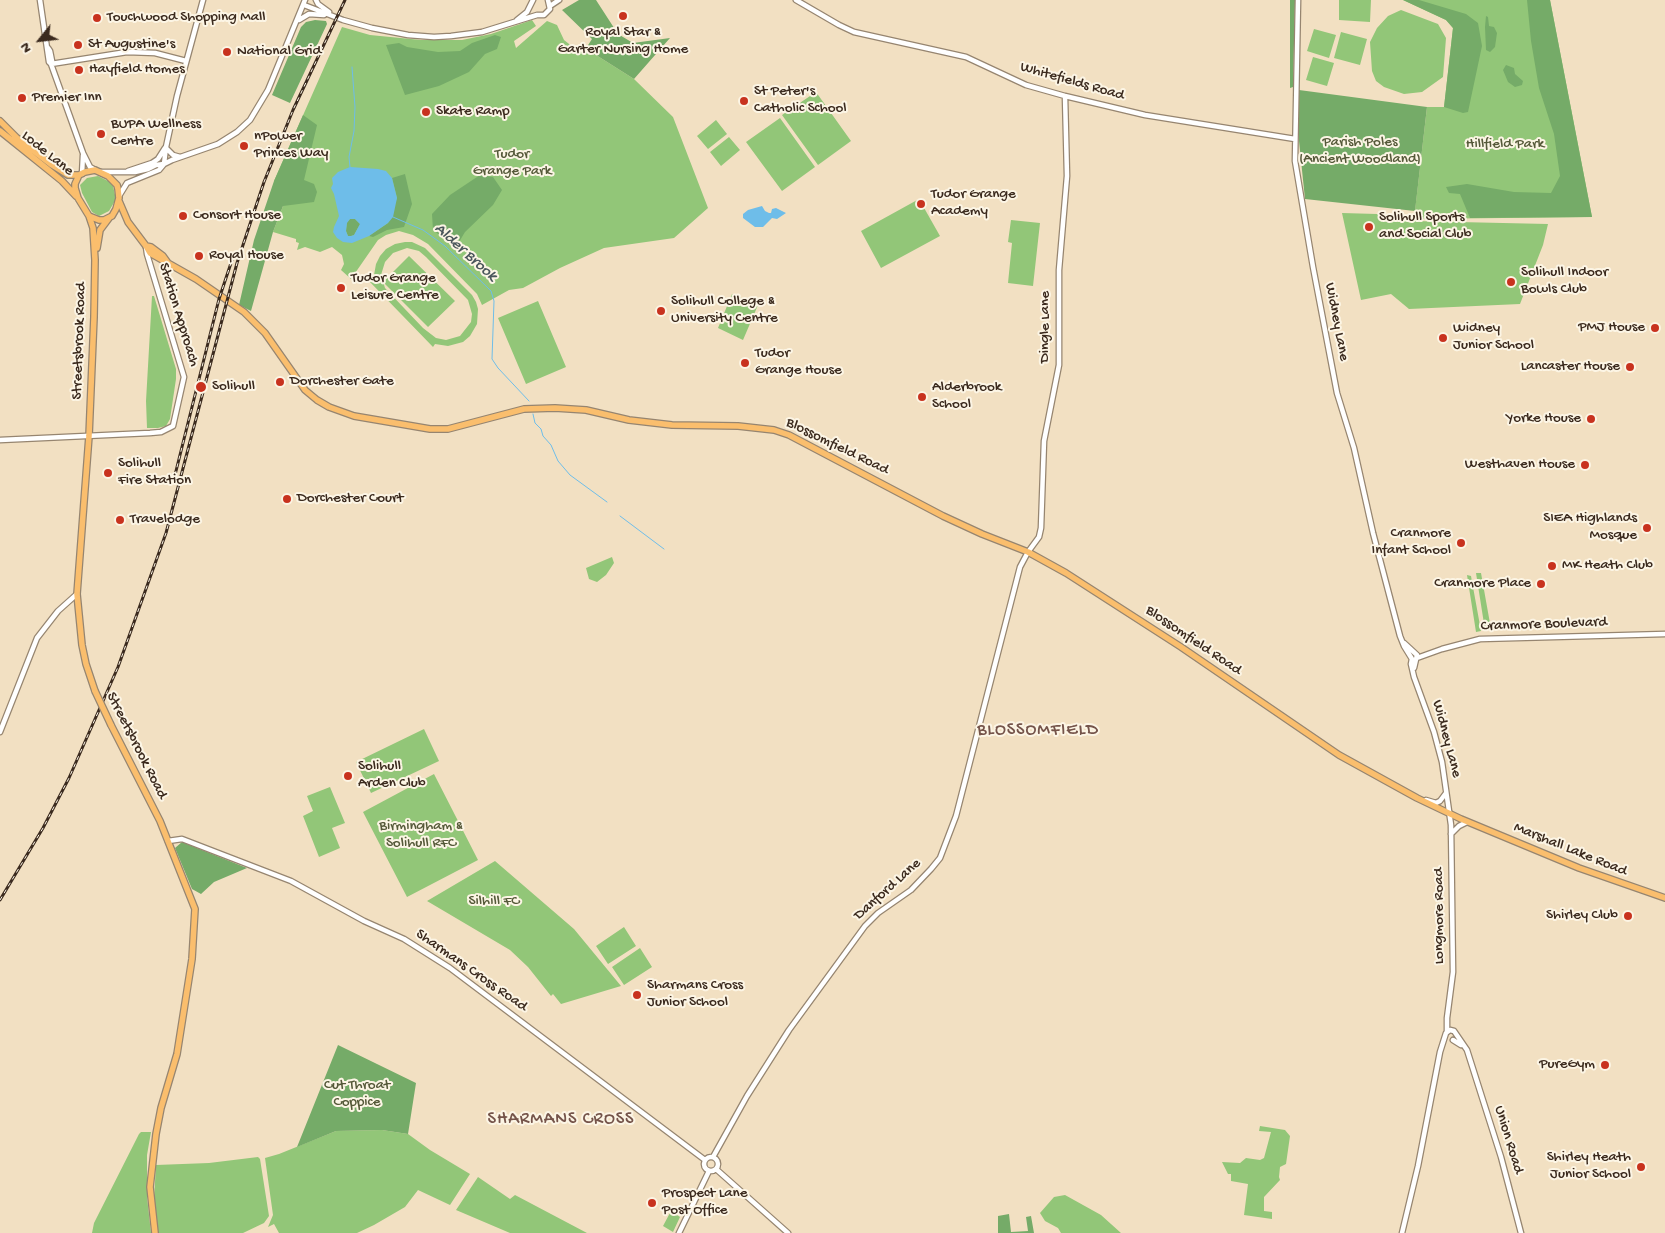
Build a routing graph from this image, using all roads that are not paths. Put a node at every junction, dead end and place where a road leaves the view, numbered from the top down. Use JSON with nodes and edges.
{"nodes":[{"id":1,"x":40,"y":0,"type":"edge"},
{"id":2,"x":203,"y":0,"type":"edge"},
{"id":3,"x":316,"y":0,"type":"edge"},
{"id":4,"x":548,"y":0,"type":"edge"},
{"id":5,"x":559,"y":0,"type":"edge"},
{"id":6,"x":796,"y":0,"type":"edge"},
{"id":7,"x":1298,"y":0,"type":"edge"},
{"id":8,"x":304,"y":2,"type":"edge"},
{"id":9,"x":532,"y":2,"type":"edge"},
{"id":10,"x":550,"y":6,"type":"junction"},
{"id":11,"x":537,"y":15,"type":"junction"},
{"id":12,"x":335,"y":17,"type":"junction"},
{"id":13,"x":297,"y":23,"type":"junction"},
{"id":14,"x":512,"y":23,"type":"junction"},
{"id":15,"x":186,"y":61,"type":"junction"},
{"id":16,"x":51,"y":64,"type":"junction"},
{"id":17,"x":1065,"y":96,"type":"junction"},
{"id":18,"x":0,"y":121,"type":"edge"},
{"id":19,"x":0,"y":131,"type":"edge"},
{"id":20,"x":1295,"y":139,"type":"junction"},
{"id":21,"x":166,"y":147,"type":"junction"},
{"id":22,"x":83,"y":153,"type":"junction"},
{"id":23,"x":180,"y":157,"type":"junction"},
{"id":24,"x":164,"y":164,"type":"junction"},
{"id":25,"x":97,"y":171,"type":"junction"},
{"id":26,"x":122,"y":172,"type":"junction"},
{"id":27,"x":80,"y":174,"type":"junction"},
{"id":28,"x":78,"y":198,"type":"junction"},
{"id":29,"x":119,"y":199,"type":"junction"},
{"id":30,"x":90,"y":216,"type":"junction"},
{"id":31,"x":110,"y":217,"type":"junction"},
{"id":32,"x":128,"y":222,"type":"junction"},
{"id":33,"x":146,"y":246,"type":"junction"},
{"id":34,"x":95,"y":260,"type":"junction"},
{"id":35,"x":89,"y":436,"type":"junction"},
{"id":36,"x":0,"y":440,"type":"edge"},
{"id":37,"x":1028,"y":552,"type":"junction"},
{"id":38,"x":76,"y":594,"type":"junction"},
{"id":39,"x":1665,"y":634,"type":"edge"},
{"id":40,"x":1415,"y":657,"type":"junction"},
{"id":41,"x":0,"y":732,"type":"edge"},
{"id":42,"x":1446,"y":793,"type":"junction"},
{"id":43,"x":1417,"y":798,"type":"junction"},
{"id":44,"x":1450,"y":814,"type":"junction"},
{"id":45,"x":1467,"y":822,"type":"junction"},
{"id":46,"x":1452,"y":834,"type":"junction"},
{"id":47,"x":168,"y":841,"type":"junction"},
{"id":48,"x":1665,"y":898,"type":"edge"},
{"id":49,"x":1450,"y":1031,"type":"junction"},
{"id":50,"x":1451,"y":1038,"type":"junction"},
{"id":51,"x":713,"y":1157,"type":"junction"},
{"id":52,"x":705,"y":1160,"type":"junction"},
{"id":53,"x":716,"y":1168,"type":"junction"},
{"id":54,"x":708,"y":1171,"type":"junction"},
{"id":55,"x":154,"y":1233,"type":"edge"},
{"id":56,"x":679,"y":1233,"type":"edge"},
{"id":57,"x":788,"y":1233,"type":"edge"},
{"id":58,"x":1402,"y":1233,"type":"edge"},
{"id":59,"x":1521,"y":1233,"type":"edge"}],
"edges":[{"from":1,"to":16,"type":"street"},
{"from":2,"to":15,"type":"street"},
{"from":3,"to":12,"type":"street"},
{"from":4,"to":10,"type":"street"},
{"from":5,"to":10,"type":"street"},
{"from":6,"to":17,"type":"street","name":"Whitefields Road"},
{"from":7,"to":20,"type":"street","name":"Widney Lane"},
{"from":8,"to":12,"type":"street"},
{"from":8,"to":13,"type":"street"},
{"from":9,"to":11,"type":"street"},
{"from":9,"to":14,"type":"street"},
{"from":10,"to":11,"type":"street"},
{"from":11,"to":14,"type":"street"},
{"from":12,"to":13,"type":"street"},
{"from":12,"to":14,"type":"street"},
{"from":13,"to":23,"type":"street"},
{"from":15,"to":16,"type":"street"},
{"from":15,"to":21,"type":"street"},
{"from":16,"to":22,"type":"street"},
{"from":17,"to":20,"type":"street","name":"Whitefields Road"},
{"from":17,"to":37,"type":"street","name":"Dingle Lane"},
{"from":18,"to":27,"type":"main road","name":"Lode Lane"},
{"from":19,"to":28,"type":"main road","name":"Lode Lane"},
{"from":20,"to":40,"type":"street","name":"Widney Lane"},
{"from":21,"to":23,"type":"street"},
{"from":21,"to":24,"type":"street"},
{"from":21,"to":26,"type":"street"},
{"from":22,"to":25,"type":"street"},
{"from":22,"to":27,"type":"street"},
{"from":23,"to":24,"type":"street"},
{"from":24,"to":26,"type":"street"},
{"from":24,"to":29,"type":"street"},
{"from":25,"to":26,"type":"street"},
{"from":25,"to":27,"type":"main road"},
{"from":25,"to":29,"type":"main road"},
{"from":27,"to":28,"type":"main road"},
{"from":28,"to":30,"type":"main road"},
{"from":29,"to":31,"type":"main road"},
{"from":29,"to":32,"type":"main road","name":"Blossomfield Road"},
{"from":30,"to":31,"type":"main road"},
{"from":30,"to":34,"type":"main road","name":"Streetsbrook Road"},
{"from":31,"to":32,"type":"main road"},
{"from":31,"to":34,"type":"main road","name":"Streetsbrook Road"},
{"from":32,"to":33,"type":"main road","name":"Blossomfield Road"},
{"from":33,"to":35,"type":"street","name":"Station Approach"},
{"from":33,"to":37,"type":"main road","name":"Blossomfield Road"},
{"from":34,"to":35,"type":"main road","name":"Streetsbrook Road"},
{"from":35,"to":36,"type":"street","name":"Station Approach"},
{"from":35,"to":38,"type":"main road","name":"Streetsbrook Road"},
{"from":37,"to":43,"type":"main road","name":"Blossomfield Road"},
{"from":37,"to":51,"type":"street","name":"Danford Lane"},
{"from":38,"to":41,"type":"street"},
{"from":38,"to":47,"type":"main road","name":"Streetsbrook Road","bridge":true},
{"from":39,"to":40,"type":"street","name":"Cranmore Boulevard"},
{"from":40,"to":42,"type":"street","name":"Widney Lane"},
{"from":42,"to":43,"type":"street"},
{"from":42,"to":44,"type":"street","name":"Widney Lane"},
{"from":43,"to":44,"type":"main road","name":"Blossomfield Road"},
{"from":44,"to":45,"type":"main road","name":"Blossomfield Road"},
{"from":44,"to":46,"type":"street","name":"Longmore Road"},
{"from":45,"to":46,"type":"street"},
{"from":45,"to":48,"type":"main road","name":"Marshall Lake Road"},
{"from":46,"to":49,"type":"street","name":"Longmore Road"},
{"from":47,"to":52,"type":"street","name":"Sharmans Cross Road"},
{"from":47,"to":55,"type":"main road","name":"Streetsbrook Road"},
{"from":49,"to":50,"type":"street","name":"Longmore Road"},
{"from":49,"to":50,"type":"street","name":"Union Road"},
{"from":50,"to":58,"type":"street"},
{"from":50,"to":59,"type":"street","name":"Union Road"},
{"from":51,"to":52,"type":"street"},
{"from":51,"to":53,"type":"street"},
{"from":52,"to":54,"type":"street"},
{"from":53,"to":54,"type":"street"},
{"from":53,"to":57,"type":"street"},
{"from":54,"to":56,"type":"street"}]}
